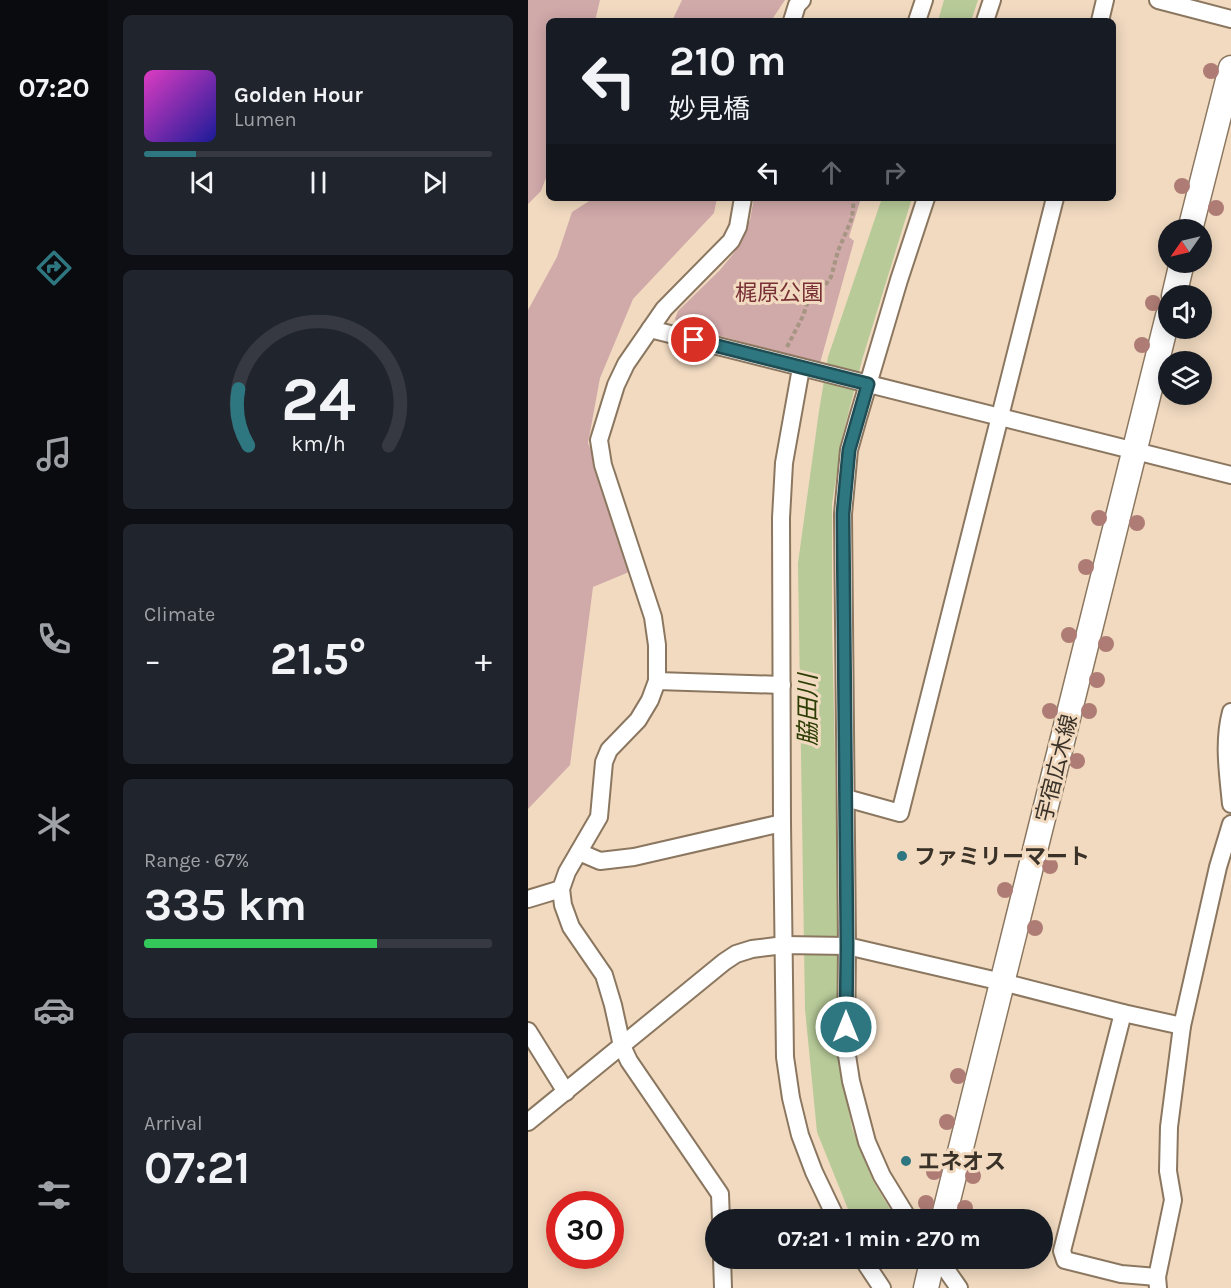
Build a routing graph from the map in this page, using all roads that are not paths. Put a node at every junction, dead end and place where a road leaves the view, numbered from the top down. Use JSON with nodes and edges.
{"nodes":[{"id":1,"x":802,"y":0,"type":"edge"},
{"id":2,"x":924,"y":0,"type":"edge"},
{"id":3,"x":992,"y":0,"type":"edge"},
{"id":4,"x":1105,"y":0,"type":"edge"},
{"id":5,"x":1158,"y":0,"type":"edge"},
{"id":6,"x":793,"y":18,"type":"edge"},
{"id":7,"x":918,"y":18,"type":"edge"},
{"id":8,"x":986,"y":18,"type":"edge"},
{"id":9,"x":1101,"y":18,"type":"edge"},
{"id":10,"x":1231,"y":19,"type":"edge"},
{"id":11,"x":1231,"y":68,"type":"edge"},
{"id":12,"x":742,"y":201,"type":"edge"},
{"id":13,"x":925,"y":201,"type":"edge"},
{"id":14,"x":1054,"y":201,"type":"edge"},
{"id":15,"x":1193,"y":219,"type":"edge"},
{"id":16,"x":650,"y":330,"type":"junction"},
{"id":17,"x":1162,"y":339,"type":"edge"},
{"id":18,"x":805,"y":369,"type":"junction"},
{"id":19,"x":865,"y":383,"type":"junction"},
{"id":20,"x":1000,"y":417,"type":"junction"},
{"id":21,"x":1135,"y":451,"type":"junction"},
{"id":22,"x":1231,"y":475,"type":"edge"},
{"id":23,"x":657,"y":681,"type":"junction"},
{"id":24,"x":782,"y":685,"type":"junction"},
{"id":25,"x":1231,"y":712,"type":"edge"},
{"id":26,"x":846,"y":798,"type":"junction"},
{"id":27,"x":1231,"y":804,"type":"edge"},
{"id":28,"x":782,"y":823,"type":"junction"},
{"id":29,"x":1231,"y":824,"type":"edge"},
{"id":30,"x":579,"y":852,"type":"junction"},
{"id":31,"x":561,"y":890,"type":"junction"},
{"id":32,"x":528,"y":899,"type":"edge"},
{"id":33,"x":786,"y":945,"type":"junction"},
{"id":34,"x":844,"y":946,"type":"junction"},
{"id":35,"x":1002,"y":982,"type":"junction"},
{"id":36,"x":1123,"y":1013,"type":"junction"},
{"id":37,"x":1182,"y":1026,"type":"junction"},
{"id":38,"x":528,"y":1031,"type":"edge"},
{"id":39,"x":622,"y":1046,"type":"junction"},
{"id":40,"x":566,"y":1092,"type":"junction"},
{"id":41,"x":528,"y":1122,"type":"edge"},
{"id":42,"x":721,"y":1209,"type":"edge"},
{"id":43,"x":831,"y":1209,"type":"edge"},
{"id":44,"x":902,"y":1209,"type":"edge"},
{"id":45,"x":946,"y":1209,"type":"edge"},
{"id":46,"x":722,"y":1269,"type":"edge"},
{"id":47,"x":869,"y":1269,"type":"edge"},
{"id":48,"x":932,"y":1269,"type":"edge"},
{"id":49,"x":942,"y":1269,"type":"edge"},
{"id":50,"x":1158,"y":1283,"type":"edge"},
{"id":51,"x":723,"y":1288,"type":"edge"},
{"id":52,"x":882,"y":1288,"type":"edge"},
{"id":53,"x":926,"y":1288,"type":"edge"},
{"id":54,"x":958,"y":1288,"type":"edge"}],
"edges":[{"from":1,"to":6,"type":"street"},
{"from":2,"to":7,"type":"street"},
{"from":3,"to":8,"type":"street"},
{"from":4,"to":9,"type":"street"},
{"from":5,"to":10,"type":"street"},
{"from":11,"to":15,"type":"street"},
{"from":12,"to":16,"type":"street"},
{"from":13,"to":19,"type":"street"},
{"from":14,"to":20,"type":"street"},
{"from":16,"to":18,"type":"street"},
{"from":16,"to":23,"type":"street"},
{"from":17,"to":21,"type":"street","name":"宇宿広木線"},
{"from":18,"to":19,"type":"street"},
{"from":18,"to":24,"type":"street"},
{"from":19,"to":20,"type":"street"},
{"from":19,"to":26,"type":"street"},
{"from":20,"to":21,"type":"street"},
{"from":20,"to":26,"type":"street"},
{"from":21,"to":22,"type":"street"},
{"from":21,"to":35,"type":"street","name":"宇宿広木線"},
{"from":23,"to":24,"type":"street"},
{"from":23,"to":30,"type":"street"},
{"from":24,"to":28,"type":"street"},
{"from":25,"to":27,"type":"street"},
{"from":26,"to":34,"type":"street"},
{"from":28,"to":30,"type":"street"},
{"from":28,"to":33,"type":"street"},
{"from":29,"to":37,"type":"street"},
{"from":30,"to":31,"type":"street"},
{"from":31,"to":32,"type":"street"},
{"from":31,"to":39,"type":"street"},
{"from":33,"to":34,"type":"street"},
{"from":33,"to":39,"type":"street"},
{"from":33,"to":43,"type":"street"},
{"from":34,"to":35,"type":"street"},
{"from":34,"to":44,"type":"street"},
{"from":35,"to":36,"type":"street"},
{"from":35,"to":45,"type":"street","name":"宇宿広木線"},
{"from":36,"to":37,"type":"street"},
{"from":36,"to":50,"type":"street"},
{"from":37,"to":50,"type":"street"},
{"from":38,"to":40,"type":"street"},
{"from":39,"to":40,"type":"street"},
{"from":39,"to":42,"type":"street"},
{"from":40,"to":41,"type":"street"},
{"from":46,"to":51,"type":"street"},
{"from":47,"to":52,"type":"street"},
{"from":48,"to":53,"type":"street"},
{"from":49,"to":54,"type":"street"}]}
